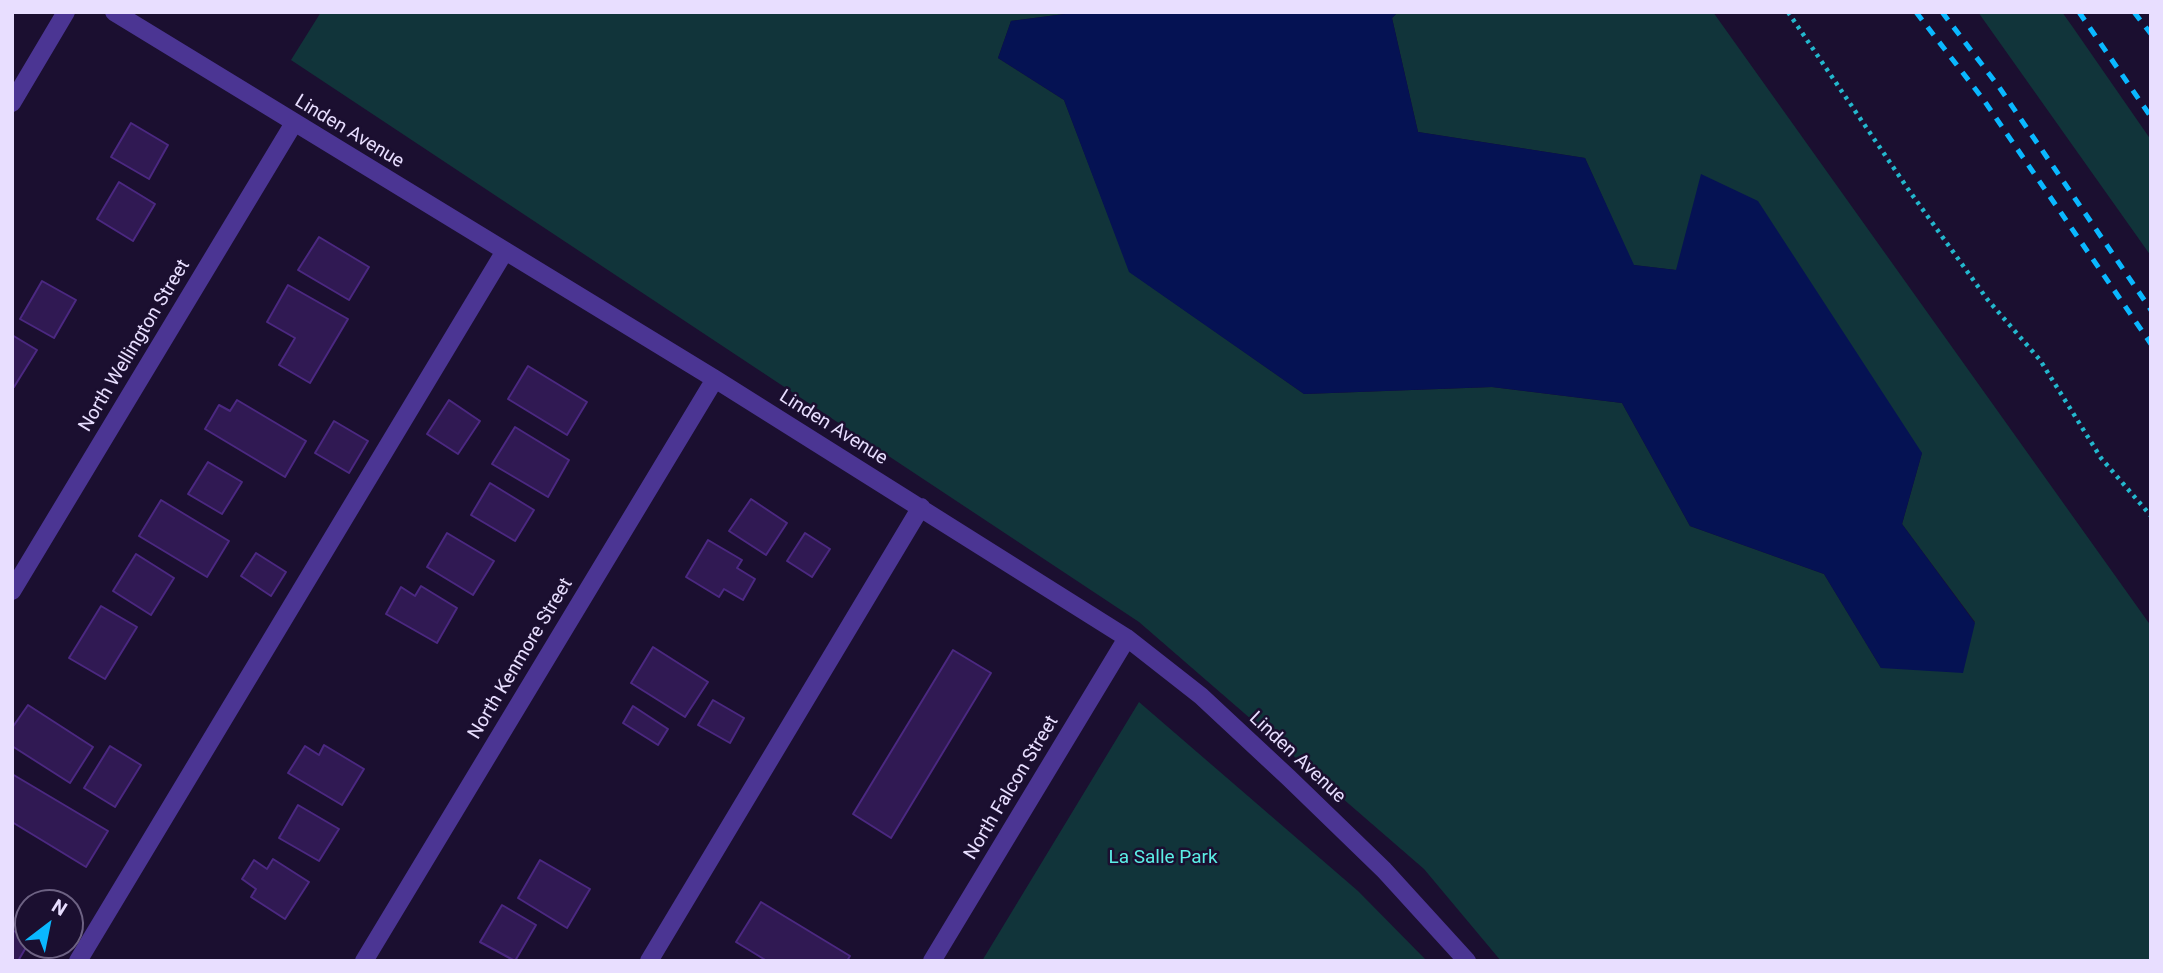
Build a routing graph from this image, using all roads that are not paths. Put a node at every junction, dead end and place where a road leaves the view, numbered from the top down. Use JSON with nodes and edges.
{"nodes":[{"id":1,"x":66,"y":12,"type":"edge"},
{"id":2,"x":114,"y":12,"type":"edge"},
{"id":3,"x":12,"y":103,"type":"edge"},
{"id":4,"x":294,"y":123,"type":"junction"},
{"id":5,"x":505,"y":251,"type":"junction"},
{"id":6,"x":715,"y":379,"type":"junction"},
{"id":7,"x":921,"y":507,"type":"junction"},
{"id":8,"x":12,"y":591,"type":"edge"},
{"id":9,"x":1127,"y":638,"type":"junction"},
{"id":10,"x":78,"y":961,"type":"edge"},
{"id":11,"x":364,"y":961,"type":"edge"},
{"id":12,"x":649,"y":961,"type":"edge"},
{"id":13,"x":932,"y":961,"type":"edge"},
{"id":14,"x":1467,"y":961,"type":"edge"}],
"edges":[{"from":1,"to":3,"type":"street"},
{"from":2,"to":4,"type":"street","name":"Linden Avenue"},
{"from":4,"to":5,"type":"street","name":"Linden Avenue"},
{"from":4,"to":8,"type":"street","name":"North Wellington Street"},
{"from":5,"to":6,"type":"street","name":"Linden Avenue"},
{"from":5,"to":10,"type":"street"},
{"from":6,"to":7,"type":"street","name":"Linden Avenue"},
{"from":6,"to":11,"type":"street","name":"North Kenmore Street"},
{"from":7,"to":9,"type":"street","name":"Linden Avenue"},
{"from":7,"to":12,"type":"street"},
{"from":9,"to":13,"type":"street","name":"North Falcon Street"},
{"from":9,"to":14,"type":"street","name":"Linden Avenue"}]}
